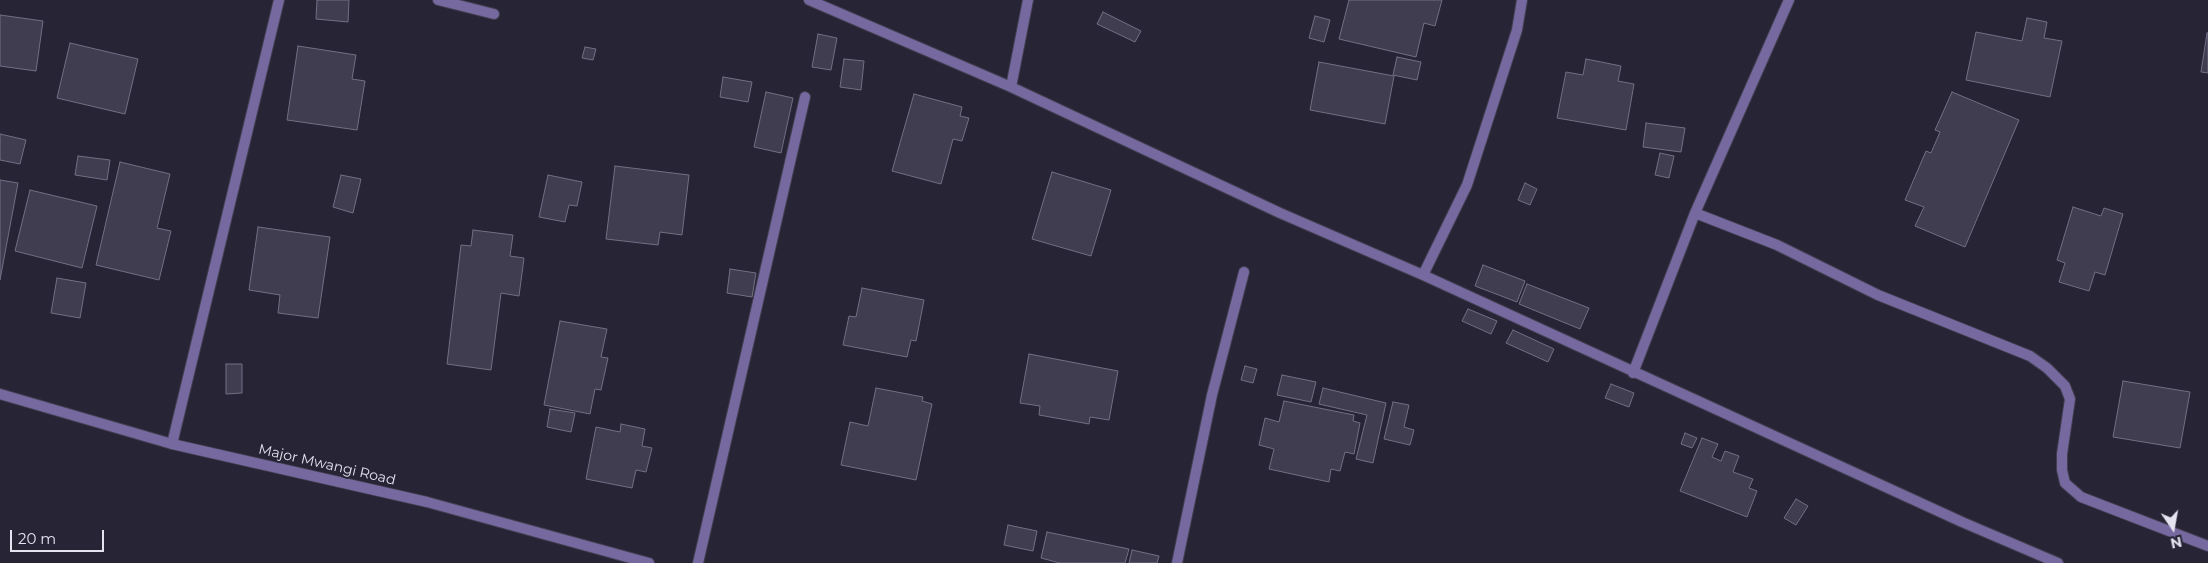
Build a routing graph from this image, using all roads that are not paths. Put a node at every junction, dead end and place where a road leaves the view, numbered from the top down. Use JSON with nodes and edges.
{"nodes":[{"id":1,"x":279,"y":0,"type":"edge"},
{"id":2,"x":438,"y":0,"type":"edge"},
{"id":3,"x":808,"y":0,"type":"edge"},
{"id":4,"x":1028,"y":0,"type":"edge"},
{"id":5,"x":1522,"y":0,"type":"edge"},
{"id":6,"x":1789,"y":0,"type":"edge"},
{"id":7,"x":494,"y":14,"type":"dead end"},
{"id":8,"x":1011,"y":87,"type":"junction"},
{"id":9,"x":805,"y":97,"type":"dead end"},
{"id":10,"x":1695,"y":213,"type":"junction"},
{"id":11,"x":1244,"y":272,"type":"dead end"},
{"id":12,"x":1423,"y":275,"type":"junction"},
{"id":13,"x":1633,"y":373,"type":"junction"},
{"id":14,"x":0,"y":394,"type":"edge"},
{"id":15,"x":172,"y":444,"type":"junction"},
{"id":16,"x":2208,"y":546,"type":"edge"},
{"id":17,"x":649,"y":563,"type":"edge"},
{"id":18,"x":698,"y":563,"type":"edge"},
{"id":19,"x":1177,"y":563,"type":"edge"},
{"id":20,"x":2058,"y":563,"type":"edge"}],
"edges":[{"from":1,"to":15,"type":"street"},
{"from":2,"to":7,"type":"street"},
{"from":3,"to":8,"type":"street"},
{"from":4,"to":8,"type":"street"},
{"from":5,"to":12,"type":"street"},
{"from":6,"to":10,"type":"street"},
{"from":8,"to":12,"type":"street"},
{"from":9,"to":18,"type":"street"},
{"from":10,"to":13,"type":"street"},
{"from":10,"to":16,"type":"street"},
{"from":11,"to":19,"type":"street"},
{"from":12,"to":13,"type":"street"},
{"from":13,"to":20,"type":"street"},
{"from":14,"to":15,"type":"street","name":"Major Mwangi Road"},
{"from":15,"to":17,"type":"street","name":"Major Mwangi Road"}]}
